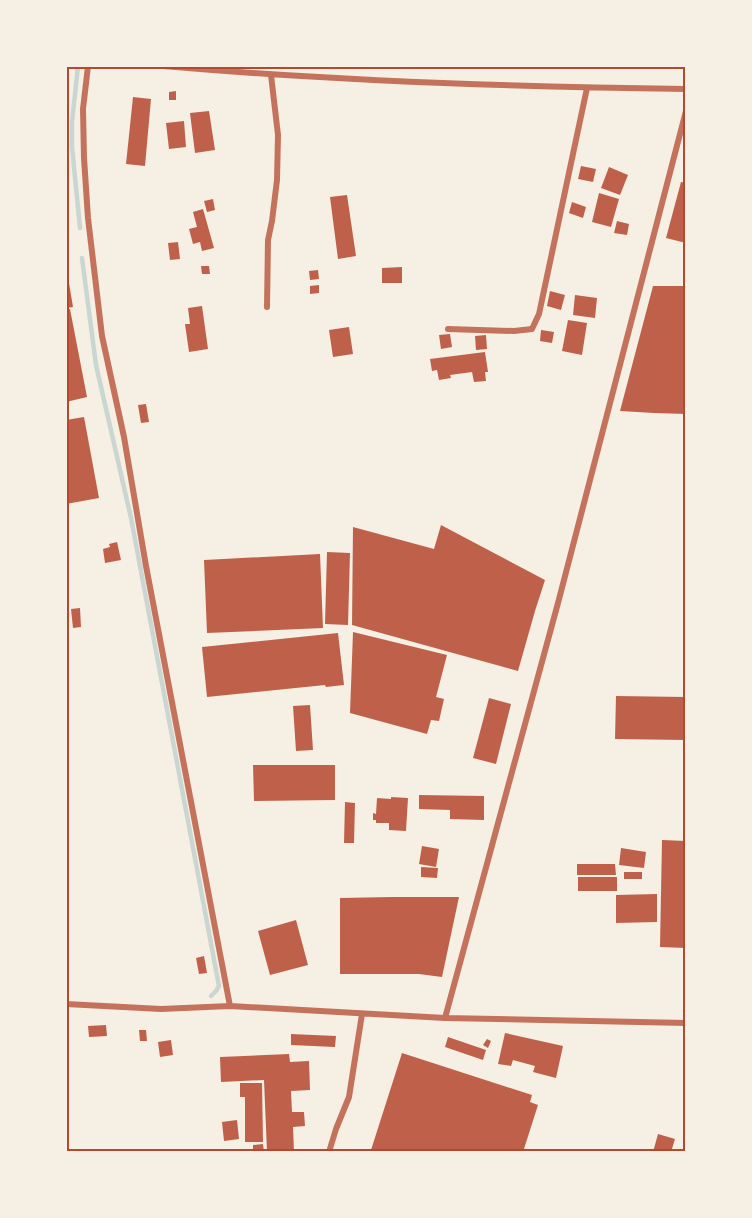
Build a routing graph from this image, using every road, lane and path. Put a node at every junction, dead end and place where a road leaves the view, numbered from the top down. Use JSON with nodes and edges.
{"nodes":[{"id":1,"x":88,"y":66,"type":"edge"},
{"id":2,"x":163,"y":66,"type":"edge"},
{"id":3,"x":271,"y":75,"type":"junction"},
{"id":4,"x":587,"y":88,"type":"junction"},
{"id":5,"x":686,"y":90,"type":"edge"},
{"id":6,"x":686,"y":111,"type":"edge"},
{"id":7,"x":267,"y":307,"type":"dead end"},
{"id":8,"x":448,"y":329,"type":"dead end"},
{"id":9,"x":66,"y":1005,"type":"edge"},
{"id":10,"x":230,"y":1006,"type":"junction"},
{"id":11,"x":362,"y":1014,"type":"junction"},
{"id":12,"x":445,"y":1018,"type":"junction"},
{"id":13,"x":686,"y":1023,"type":"edge"},
{"id":14,"x":329,"y":1152,"type":"edge"}],
"edges":[{"from":1,"to":10,"type":"street"},
{"from":2,"to":3,"type":"street"},
{"from":3,"to":4,"type":"street"},
{"from":3,"to":7,"type":"street"},
{"from":4,"to":5,"type":"street"},
{"from":4,"to":8,"type":"street"},
{"from":6,"to":12,"type":"street"},
{"from":9,"to":10,"type":"street"},
{"from":10,"to":11,"type":"street"},
{"from":11,"to":12,"type":"street"},
{"from":11,"to":14,"type":"street"},
{"from":12,"to":13,"type":"street"}]}
